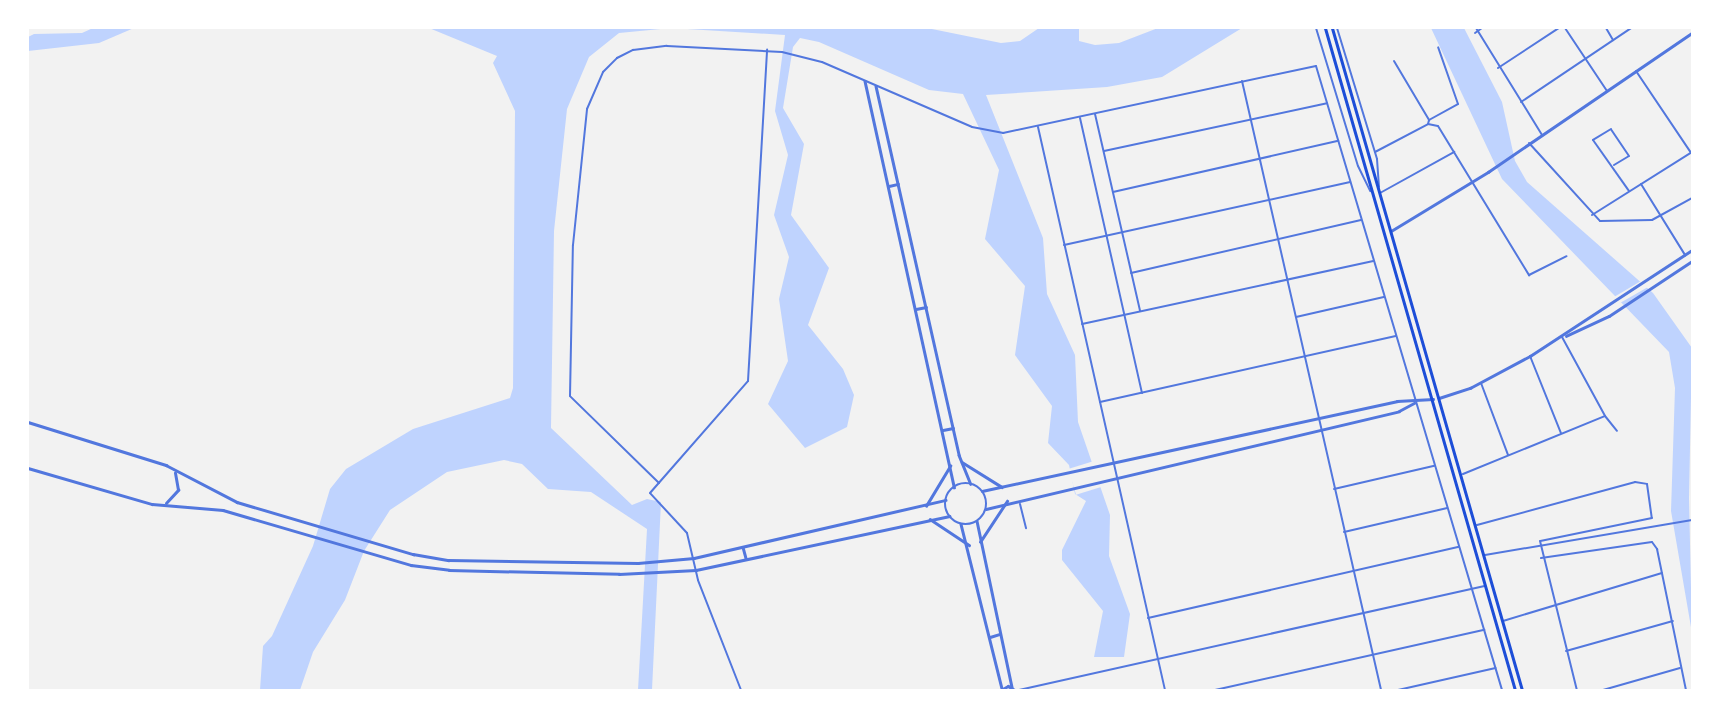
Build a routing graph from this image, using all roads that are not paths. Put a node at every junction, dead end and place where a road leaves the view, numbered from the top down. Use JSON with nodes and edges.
{"nodes":[{"id":1,"x":1316,"y":28,"type":"edge"},
{"id":2,"x":1325,"y":28,"type":"edge"},
{"id":3,"x":1332,"y":28,"type":"edge"},
{"id":4,"x":1337,"y":28,"type":"edge"},
{"id":5,"x":1341,"y":28,"type":"edge"},
{"id":6,"x":1476,"y":28,"type":"edge"},
{"id":7,"x":1482,"y":28,"type":"edge"},
{"id":8,"x":1559,"y":28,"type":"edge"},
{"id":9,"x":1565,"y":28,"type":"edge"},
{"id":10,"x":1606,"y":28,"type":"edge"},
{"id":11,"x":1631,"y":28,"type":"edge"},
{"id":12,"x":1475,"y":33,"type":"junction"},
{"id":13,"x":1692,"y":33,"type":"edge"},
{"id":14,"x":1613,"y":40,"type":"junction"},
{"id":15,"x":1438,"y":47,"type":"dead end"},
{"id":16,"x":766,"y":50,"type":"junction"},
{"id":17,"x":1585,"y":58,"type":"junction"},
{"id":18,"x":1394,"y":61,"type":"dead end"},
{"id":19,"x":1498,"y":68,"type":"junction"},
{"id":20,"x":1636,"y":71,"type":"junction"},
{"id":21,"x":866,"y":81,"type":"junction"},
{"id":22,"x":1242,"y":81,"type":"junction"},
{"id":23,"x":876,"y":86,"type":"junction"},
{"id":24,"x":1607,"y":91,"type":"junction"},
{"id":25,"x":1520,"y":102,"type":"junction"},
{"id":26,"x":1327,"y":103,"type":"junction"},
{"id":27,"x":1095,"y":114,"type":"junction"},
{"id":28,"x":1080,"y":118,"type":"junction"},
{"id":29,"x":1251,"y":119,"type":"junction"},
{"id":30,"x":1430,"y":120,"type":"junction"},
{"id":31,"x":1428,"y":124,"type":"junction"},
{"id":32,"x":1038,"y":127,"type":"junction"},
{"id":33,"x":1542,"y":135,"type":"junction"},
{"id":34,"x":1338,"y":141,"type":"junction"},
{"id":35,"x":1529,"y":144,"type":"junction"},
{"id":36,"x":1104,"y":151,"type":"junction"},
{"id":37,"x":1375,"y":152,"type":"junction"},
{"id":38,"x":1454,"y":152,"type":"junction"},
{"id":39,"x":1692,"y":153,"type":"edge"},
{"id":40,"x":1260,"y":159,"type":"junction"},
{"id":41,"x":1614,"y":165,"type":"junction"},
{"id":42,"x":1350,"y":182,"type":"junction"},
{"id":43,"x":1471,"y":183,"type":"junction"},
{"id":44,"x":898,"y":184,"type":"junction"},
{"id":45,"x":1641,"y":184,"type":"junction"},
{"id":46,"x":889,"y":186,"type":"junction"},
{"id":47,"x":1629,"y":191,"type":"junction"},
{"id":48,"x":1113,"y":192,"type":"junction"},
{"id":49,"x":1379,"y":194,"type":"junction"},
{"id":50,"x":1372,"y":195,"type":"junction"},
{"id":51,"x":1692,"y":198,"type":"edge"},
{"id":52,"x":1269,"y":200,"type":"junction"},
{"id":53,"x":1592,"y":214,"type":"junction"},
{"id":54,"x":1661,"y":217,"type":"junction"},
{"id":55,"x":1361,"y":220,"type":"junction"},
{"id":56,"x":1122,"y":232,"type":"junction"},
{"id":57,"x":1389,"y":232,"type":"junction"},
{"id":58,"x":1382,"y":234,"type":"junction"},
{"id":59,"x":1106,"y":236,"type":"junction"},
{"id":60,"x":1278,"y":239,"type":"junction"},
{"id":61,"x":1064,"y":245,"type":"junction"},
{"id":62,"x":1692,"y":250,"type":"edge"},
{"id":63,"x":1685,"y":255,"type":"junction"},
{"id":64,"x":1567,"y":256,"type":"dead end"},
{"id":65,"x":1374,"y":261,"type":"junction"},
{"id":66,"x":1692,"y":261,"type":"edge"},
{"id":67,"x":1132,"y":272,"type":"junction"},
{"id":68,"x":1287,"y":280,"type":"junction"},
{"id":69,"x":1384,"y":297,"type":"junction"},
{"id":70,"x":926,"y":307,"type":"junction"},
{"id":71,"x":916,"y":309,"type":"junction"},
{"id":72,"x":1140,"y":311,"type":"junction"},
{"id":73,"x":1124,"y":315,"type":"junction"},
{"id":74,"x":1295,"y":317,"type":"junction"},
{"id":75,"x":1082,"y":324,"type":"junction"},
{"id":76,"x":1396,"y":336,"type":"junction"},
{"id":77,"x":1562,"y":337,"type":"junction"},
{"id":78,"x":1530,"y":356,"type":"junction"},
{"id":79,"x":1304,"y":357,"type":"junction"},
{"id":80,"x":1480,"y":383,"type":"junction"},
{"id":81,"x":1142,"y":393,"type":"junction"},
{"id":82,"x":1439,"y":398,"type":"junction"},
{"id":83,"x":1432,"y":399,"type":"junction"},
{"id":84,"x":1099,"y":402,"type":"junction"},
{"id":85,"x":1415,"y":402,"type":"junction"},
{"id":86,"x":1605,"y":416,"type":"junction"},
{"id":87,"x":1318,"y":418,"type":"junction"},
{"id":88,"x":28,"y":422,"type":"edge"},
{"id":89,"x":953,"y":428,"type":"junction"},
{"id":90,"x":1320,"y":429,"type":"junction"},
{"id":91,"x":943,"y":430,"type":"junction"},
{"id":92,"x":1617,"y":431,"type":"dead end"},
{"id":93,"x":1562,"y":434,"type":"junction"},
{"id":94,"x":1508,"y":456,"type":"junction"},
{"id":95,"x":962,"y":462,"type":"junction"},
{"id":96,"x":951,"y":464,"type":"junction"},
{"id":97,"x":1113,"y":464,"type":"junction"},
{"id":98,"x":1435,"y":466,"type":"junction"},
{"id":99,"x":28,"y":468,"type":"edge"},
{"id":100,"x":173,"y":470,"type":"junction"},
{"id":101,"x":1463,"y":474,"type":"junction"},
{"id":102,"x":1116,"y":476,"type":"junction"},
{"id":103,"x":659,"y":483,"type":"junction"},
{"id":104,"x":971,"y":484,"type":"junction"},
{"id":105,"x":954,"y":487,"type":"junction"},
{"id":106,"x":1004,"y":488,"type":"junction"},
{"id":107,"x":1334,"y":489,"type":"junction"},
{"id":108,"x":982,"y":491,"type":"junction"},
{"id":109,"x":945,"y":500,"type":"junction"},
{"id":110,"x":1007,"y":501,"type":"junction"},
{"id":111,"x":163,"y":504,"type":"junction"},
{"id":112,"x":1020,"y":504,"type":"dead end"},
{"id":113,"x":926,"y":506,"type":"junction"},
{"id":114,"x":1447,"y":508,"type":"junction"},
{"id":115,"x":986,"y":509,"type":"junction"},
{"id":116,"x":949,"y":516,"type":"junction"},
{"id":117,"x":928,"y":518,"type":"junction"},
{"id":118,"x":1692,"y":520,"type":"edge"},
{"id":119,"x":977,"y":521,"type":"junction"},
{"id":120,"x":961,"y":524,"type":"junction"},
{"id":121,"x":1477,"y":525,"type":"junction"},
{"id":122,"x":1026,"y":528,"type":"dead end"},
{"id":123,"x":1344,"y":532,"type":"junction"},
{"id":124,"x":979,"y":543,"type":"junction"},
{"id":125,"x":969,"y":545,"type":"junction"},
{"id":126,"x":743,"y":547,"type":"junction"},
{"id":127,"x":1459,"y":547,"type":"junction"},
{"id":128,"x":1538,"y":547,"type":"junction"},
{"id":129,"x":1485,"y":555,"type":"junction"},
{"id":130,"x":1478,"y":557,"type":"junction"},
{"id":131,"x":694,"y":558,"type":"junction"},
{"id":132,"x":746,"y":558,"type":"junction"},
{"id":133,"x":1541,"y":558,"type":"junction"},
{"id":134,"x":696,"y":570,"type":"junction"},
{"id":135,"x":1353,"y":571,"type":"junction"},
{"id":136,"x":1662,"y":572,"type":"junction"},
{"id":137,"x":1486,"y":586,"type":"junction"},
{"id":138,"x":1472,"y":589,"type":"junction"},
{"id":139,"x":1554,"y":605,"type":"junction"},
{"id":140,"x":1363,"y":614,"type":"junction"},
{"id":141,"x":1148,"y":618,"type":"junction"},
{"id":142,"x":1503,"y":621,"type":"junction"},
{"id":143,"x":1673,"y":621,"type":"junction"},
{"id":144,"x":1484,"y":630,"type":"junction"},
{"id":145,"x":1000,"y":634,"type":"junction"},
{"id":146,"x":990,"y":636,"type":"junction"},
{"id":147,"x":1566,"y":651,"type":"junction"},
{"id":148,"x":1373,"y":655,"type":"junction"},
{"id":149,"x":1157,"y":659,"type":"junction"},
{"id":150,"x":1496,"y":668,"type":"junction"},
{"id":151,"x":1681,"y":668,"type":"junction"},
{"id":152,"x":1012,"y":687,"type":"junction"},
{"id":153,"x":1001,"y":689,"type":"edge"},
{"id":154,"x":741,"y":690,"type":"edge"},
{"id":155,"x":1015,"y":690,"type":"edge"},
{"id":156,"x":1019,"y":690,"type":"edge"},
{"id":157,"x":1165,"y":690,"type":"edge"},
{"id":158,"x":1215,"y":690,"type":"edge"},
{"id":159,"x":1381,"y":690,"type":"edge"},
{"id":160,"x":1398,"y":690,"type":"edge"},
{"id":161,"x":1502,"y":690,"type":"edge"},
{"id":162,"x":1515,"y":690,"type":"edge"},
{"id":163,"x":1522,"y":690,"type":"edge"},
{"id":164,"x":1578,"y":690,"type":"edge"},
{"id":165,"x":1604,"y":690,"type":"edge"},
{"id":166,"x":1686,"y":690,"type":"edge"}],
"edges":[{"from":1,"to":50,"type":"street"},
{"from":2,"to":50,"type":"main road"},
{"from":3,"to":49,"type":"main road"},
{"from":4,"to":5,"type":"street"},
{"from":4,"to":37,"type":"street"},
{"from":6,"to":12,"type":"street"},
{"from":7,"to":12,"type":"street"},
{"from":8,"to":19,"type":"street"},
{"from":9,"to":17,"type":"street"},
{"from":10,"to":14,"type":"street"},
{"from":11,"to":14,"type":"street"},
{"from":12,"to":19,"type":"street"},
{"from":13,"to":20,"type":"street"},
{"from":14,"to":17,"type":"street"},
{"from":15,"to":30,"type":"street"},
{"from":16,"to":21,"type":"street"},
{"from":16,"to":103,"type":"street"},
{"from":16,"to":103,"type":"street"},
{"from":17,"to":24,"type":"street"},
{"from":17,"to":25,"type":"street"},
{"from":18,"to":30,"type":"street"},
{"from":19,"to":25,"type":"street"},
{"from":20,"to":24,"type":"street"},
{"from":20,"to":39,"type":"street"},
{"from":21,"to":23,"type":"street"},
{"from":21,"to":46,"type":"street"},
{"from":22,"to":26,"type":"street"},
{"from":22,"to":27,"type":"street"},
{"from":22,"to":29,"type":"street"},
{"from":23,"to":32,"type":"street"},
{"from":23,"to":44,"type":"street"},
{"from":24,"to":33,"type":"street"},
{"from":25,"to":33,"type":"street"},
{"from":26,"to":29,"type":"street"},
{"from":26,"to":34,"type":"street"},
{"from":27,"to":28,"type":"street"},
{"from":27,"to":36,"type":"street"},
{"from":28,"to":32,"type":"street"},
{"from":28,"to":59,"type":"street"},
{"from":29,"to":36,"type":"street"},
{"from":29,"to":40,"type":"street"},
{"from":30,"to":31,"type":"street"},
{"from":31,"to":37,"type":"street"},
{"from":31,"to":38,"type":"street"},
{"from":32,"to":61,"type":"street"},
{"from":33,"to":35,"type":"street"},
{"from":34,"to":40,"type":"street"},
{"from":34,"to":42,"type":"street"},
{"from":35,"to":43,"type":"street"},
{"from":35,"to":53,"type":"street"},
{"from":36,"to":48,"type":"street"},
{"from":37,"to":49,"type":"street"},
{"from":38,"to":43,"type":"street"},
{"from":38,"to":49,"type":"street"},
{"from":39,"to":45,"type":"street"},
{"from":40,"to":48,"type":"street"},
{"from":40,"to":52,"type":"street"},
{"from":41,"to":41,"type":"street"},
{"from":41,"to":47,"type":"street"},
{"from":42,"to":52,"type":"street"},
{"from":42,"to":55,"type":"street"},
{"from":43,"to":57,"type":"street"},
{"from":43,"to":64,"type":"street"},
{"from":44,"to":46,"type":"street"},
{"from":44,"to":70,"type":"street"},
{"from":45,"to":47,"type":"street"},
{"from":45,"to":54,"type":"street"},
{"from":46,"to":71,"type":"street"},
{"from":47,"to":53,"type":"street"},
{"from":48,"to":56,"type":"street"},
{"from":49,"to":57,"type":"main road"},
{"from":50,"to":58,"type":"main road"},
{"from":51,"to":54,"type":"street"},
{"from":52,"to":56,"type":"street"},
{"from":52,"to":60,"type":"street"},
{"from":53,"to":54,"type":"street"},
{"from":54,"to":63,"type":"street"},
{"from":55,"to":60,"type":"street"},
{"from":55,"to":65,"type":"street"},
{"from":56,"to":59,"type":"street"},
{"from":56,"to":67,"type":"street"},
{"from":57,"to":58,"type":"main road"},
{"from":57,"to":82,"type":"main road"},
{"from":58,"to":83,"type":"main road"},
{"from":59,"to":61,"type":"street"},
{"from":59,"to":73,"type":"street"},
{"from":60,"to":67,"type":"street"},
{"from":60,"to":68,"type":"street"},
{"from":61,"to":75,"type":"street"},
{"from":62,"to":63,"type":"street"},
{"from":63,"to":77,"type":"street"},
{"from":65,"to":68,"type":"street"},
{"from":65,"to":69,"type":"street"},
{"from":66,"to":77,"type":"street"},
{"from":67,"to":72,"type":"street"},
{"from":68,"to":72,"type":"street"},
{"from":68,"to":74,"type":"street"},
{"from":69,"to":74,"type":"street"},
{"from":69,"to":76,"type":"street"},
{"from":70,"to":71,"type":"street"},
{"from":70,"to":89,"type":"street"},
{"from":71,"to":91,"type":"street"},
{"from":72,"to":73,"type":"street"},
{"from":73,"to":75,"type":"street"},
{"from":73,"to":81,"type":"street"},
{"from":74,"to":79,"type":"street"},
{"from":75,"to":84,"type":"street"},
{"from":76,"to":79,"type":"street"},
{"from":76,"to":85,"type":"street"},
{"from":77,"to":78,"type":"street"},
{"from":77,"to":86,"type":"street"},
{"from":78,"to":80,"type":"street"},
{"from":78,"to":93,"type":"street"},
{"from":79,"to":81,"type":"street"},
{"from":79,"to":87,"type":"street"},
{"from":80,"to":82,"type":"street"},
{"from":80,"to":94,"type":"street"},
{"from":81,"to":84,"type":"street"},
{"from":82,"to":83,"type":"main road"},
{"from":82,"to":101,"type":"main road"},
{"from":83,"to":85,"type":"street"},
{"from":83,"to":130,"type":"main road"},
{"from":84,"to":97,"type":"street"},
{"from":85,"to":87,"type":"street"},
{"from":85,"to":90,"type":"street"},
{"from":85,"to":98,"type":"street"},
{"from":86,"to":92,"type":"street"},
{"from":86,"to":93,"type":"street"},
{"from":87,"to":90,"type":"street"},
{"from":87,"to":97,"type":"street"},
{"from":88,"to":100,"type":"street"},
{"from":89,"to":91,"type":"street"},
{"from":89,"to":95,"type":"street"},
{"from":90,"to":102,"type":"street"},
{"from":90,"to":107,"type":"street"},
{"from":91,"to":96,"type":"street"},
{"from":93,"to":94,"type":"street"},
{"from":94,"to":101,"type":"street"},
{"from":95,"to":104,"type":"street"},
{"from":95,"to":106,"type":"street"},
{"from":96,"to":105,"type":"street"},
{"from":96,"to":113,"type":"street"},
{"from":97,"to":102,"type":"street"},
{"from":97,"to":106,"type":"street"},
{"from":98,"to":107,"type":"street"},
{"from":98,"to":114,"type":"street"},
{"from":99,"to":111,"type":"street"},
{"from":100,"to":111,"type":"street"},
{"from":100,"to":131,"type":"street"},
{"from":101,"to":121,"type":"main road"},
{"from":102,"to":110,"type":"street"},
{"from":102,"to":141,"type":"street"},
{"from":103,"to":131,"type":"street"},
{"from":104,"to":105,"type":"street"},
{"from":104,"to":108,"type":"street"},
{"from":105,"to":109,"type":"street"},
{"from":106,"to":108,"type":"street"},
{"from":107,"to":123,"type":"street"},
{"from":108,"to":115,"type":"street"},
{"from":109,"to":113,"type":"street"},
{"from":109,"to":116,"type":"street"},
{"from":110,"to":115,"type":"street"},
{"from":110,"to":124,"type":"street"},
{"from":111,"to":134,"type":"street"},
{"from":112,"to":122,"type":"street"},
{"from":113,"to":126,"type":"street"},
{"from":114,"to":123,"type":"street"},
{"from":114,"to":127,"type":"street"},
{"from":115,"to":119,"type":"street"},
{"from":116,"to":117,"type":"street"},
{"from":116,"to":120,"type":"street"},
{"from":117,"to":125,"type":"street"},
{"from":117,"to":132,"type":"street"},
{"from":118,"to":128,"type":"street"},
{"from":119,"to":120,"type":"street"},
{"from":119,"to":124,"type":"street"},
{"from":120,"to":125,"type":"street"},
{"from":121,"to":128,"type":"street"},
{"from":121,"to":129,"type":"main road"},
{"from":123,"to":135,"type":"street"},
{"from":124,"to":145,"type":"street"},
{"from":125,"to":146,"type":"street"},
{"from":126,"to":131,"type":"street"},
{"from":126,"to":132,"type":"street"},
{"from":127,"to":135,"type":"street"},
{"from":127,"to":138,"type":"street"},
{"from":128,"to":129,"type":"street"},
{"from":128,"to":133,"type":"street"},
{"from":129,"to":130,"type":"main road"},
{"from":129,"to":142,"type":"main road"},
{"from":130,"to":137,"type":"main road"},
{"from":131,"to":134,"type":"street"},
{"from":132,"to":134,"type":"street"},
{"from":133,"to":136,"type":"street"},
{"from":133,"to":139,"type":"street"},
{"from":134,"to":154,"type":"street"},
{"from":135,"to":140,"type":"street"},
{"from":135,"to":141,"type":"street"},
{"from":136,"to":139,"type":"street"},
{"from":136,"to":143,"type":"street"},
{"from":137,"to":138,"type":"street"},
{"from":137,"to":162,"type":"main road"},
{"from":138,"to":140,"type":"street"},
{"from":138,"to":144,"type":"street"},
{"from":139,"to":142,"type":"street"},
{"from":139,"to":147,"type":"street"},
{"from":140,"to":148,"type":"street"},
{"from":140,"to":149,"type":"street"},
{"from":141,"to":149,"type":"street"},
{"from":142,"to":163,"type":"main road"},
{"from":143,"to":147,"type":"street"},
{"from":143,"to":151,"type":"street"},
{"from":144,"to":148,"type":"street"},
{"from":144,"to":150,"type":"street"},
{"from":145,"to":146,"type":"street"},
{"from":145,"to":152,"type":"street"},
{"from":146,"to":153,"type":"street"},
{"from":147,"to":164,"type":"street"},
{"from":148,"to":158,"type":"street"},
{"from":148,"to":159,"type":"street"},
{"from":149,"to":156,"type":"street"},
{"from":149,"to":157,"type":"street"},
{"from":150,"to":160,"type":"street"},
{"from":150,"to":161,"type":"street"},
{"from":151,"to":165,"type":"street"},
{"from":151,"to":166,"type":"street"},
{"from":152,"to":153,"type":"street"},
{"from":152,"to":155,"type":"street"}]}
